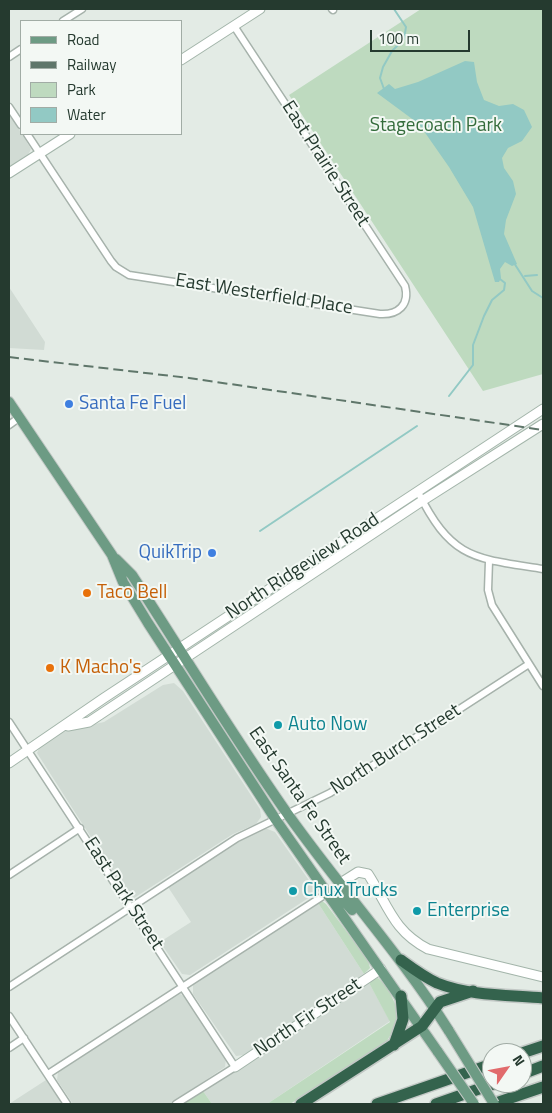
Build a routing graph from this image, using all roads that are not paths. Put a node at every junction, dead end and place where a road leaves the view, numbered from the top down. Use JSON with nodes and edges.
{"nodes":[{"id":1,"x":82,"y":9,"type":"edge"},
{"id":2,"x":260,"y":9,"type":"edge"},
{"id":3,"x":65,"y":20,"type":"edge"},
{"id":4,"x":234,"y":26,"type":"junction"},
{"id":5,"x":20,"y":50,"type":"edge"},
{"id":6,"x":9,"y":57,"type":"edge"},
{"id":7,"x":182,"y":59,"type":"edge"},
{"id":8,"x":9,"y":106,"type":"edge"},
{"id":9,"x":20,"y":123,"type":"edge"},
{"id":10,"x":28,"y":135,"type":"edge"},
{"id":11,"x":68,"y":135,"type":"edge"},
{"id":12,"x":40,"y":153,"type":"junction"},
{"id":13,"x":9,"y":173,"type":"edge"},
{"id":14,"x":405,"y":304,"type":"joint"},
{"id":15,"x":9,"y":402,"type":"edge"},
{"id":16,"x":543,"y":408,"type":"edge"},
{"id":17,"x":20,"y":418,"type":"junction"},
{"id":18,"x":543,"y":424,"type":"edge"},
{"id":19,"x":9,"y":425,"type":"edge"},
{"id":20,"x":418,"y":492,"type":"junction"},
{"id":21,"x":422,"y":501,"type":"junction"},
{"id":22,"x":112,"y":555,"type":"junction"},
{"id":23,"x":489,"y":560,"type":"junction"},
{"id":24,"x":543,"y":569,"type":"edge"},
{"id":25,"x":180,"y":649,"type":"junction"},
{"id":26,"x":170,"y":656,"type":"junction"},
{"id":27,"x":186,"y":658,"type":"junction"},
{"id":28,"x":529,"y":664,"type":"junction"},
{"id":29,"x":176,"y":665,"type":"junction"},
{"id":30,"x":543,"y":686,"type":"edge"},
{"id":31,"x":9,"y":722,"type":"edge"},
{"id":32,"x":64,"y":727,"type":"junction"},
{"id":33,"x":27,"y":751,"type":"junction"},
{"id":34,"x":9,"y":763,"type":"edge"},
{"id":35,"x":288,"y":814,"type":"junction"},
{"id":36,"x":276,"y":820,"type":"junction"},
{"id":37,"x":80,"y":828,"type":"junction"},
{"id":38,"x":302,"y":857,"type":"junction"},
{"id":39,"x":9,"y":875,"type":"edge"},
{"id":40,"x":339,"y":884,"type":"junction"},
{"id":41,"x":326,"y":894,"type":"junction"},
{"id":42,"x":131,"y":907,"type":"junction"},
{"id":43,"x":366,"y":918,"type":"junction"},
{"id":44,"x":401,"y":960,"type":"junction"},
{"id":45,"x":380,"y":969,"type":"junction"},
{"id":46,"x":543,"y":977,"type":"edge"},
{"id":47,"x":183,"y":986,"type":"junction"},
{"id":48,"x":9,"y":987,"type":"edge"},
{"id":49,"x":473,"y":991,"type":"junction"},
{"id":50,"x":401,"y":996,"type":"junction"},
{"id":51,"x":543,"y":998,"type":"edge"},
{"id":52,"x":434,"y":1008,"type":"junction"},
{"id":53,"x":9,"y":1016,"type":"edge"},
{"id":54,"x":422,"y":1026,"type":"junction"},
{"id":55,"x":24,"y":1038,"type":"junction"},
{"id":56,"x":394,"y":1045,"type":"junction"},
{"id":57,"x":9,"y":1048,"type":"edge"},
{"id":58,"x":235,"y":1067,"type":"junction"},
{"id":59,"x":482,"y":1067,"type":"edge"},
{"id":60,"x":48,"y":1074,"type":"junction"},
{"id":61,"x":543,"y":1087,"type":"edge"},
{"id":62,"x":482,"y":1088,"type":"edge"},
{"id":63,"x":67,"y":1104,"type":"edge"},
{"id":64,"x":176,"y":1104,"type":"edge"},
{"id":65,"x":301,"y":1104,"type":"edge"},
{"id":66,"x":377,"y":1104,"type":"edge"},
{"id":67,"x":436,"y":1104,"type":"edge"},
{"id":68,"x":474,"y":1104,"type":"edge"},
{"id":69,"x":494,"y":1104,"type":"edge"}],
"edges":[{"from":1,"to":3,"type":"street"},
{"from":2,"to":4,"type":"main road"},
{"from":4,"to":7,"type":"main road"},
{"from":4,"to":14,"type":"street","name":"East Prairie Street"},
{"from":5,"to":6,"type":"street"},
{"from":8,"to":9,"type":"street"},
{"from":10,"to":12,"type":"street"},
{"from":11,"to":12,"type":"main road"},
{"from":12,"to":13,"type":"main road"},
{"from":12,"to":14,"type":"street","name":"East Westerfield Place"},
{"from":15,"to":17,"type":"main road","name":"East Santa Fe Street"},
{"from":16,"to":20,"type":"main road","name":"North Ridgeview Road"},
{"from":17,"to":19,"type":"street"},
{"from":17,"to":22,"type":"main road","name":"East Santa Fe Street"},
{"from":18,"to":21,"type":"main road","name":"North Ridgeview Road"},
{"from":20,"to":21,"type":"street"},
{"from":20,"to":25,"type":"main road","name":"North Ridgeview Road"},
{"from":21,"to":23,"type":"street"},
{"from":21,"to":27,"type":"main road","name":"North Ridgeview Road"},
{"from":22,"to":25,"type":"main road","name":"East Santa Fe Street"},
{"from":22,"to":26,"type":"main road","name":"East Santa Fe Street"},
{"from":23,"to":24,"type":"street"},
{"from":23,"to":28,"type":"street"},
{"from":25,"to":26,"type":"main road","name":"North Ridgeview Road"},
{"from":25,"to":27,"type":"main road","name":"East Santa Fe Street"},
{"from":26,"to":29,"type":"main road","name":"East Santa Fe Street"},
{"from":26,"to":32,"type":"main road","name":"North Ridgeview Road"},
{"from":27,"to":29,"type":"main road","name":"North Ridgeview Road"},
{"from":27,"to":35,"type":"main road","name":"East Santa Fe Street"},
{"from":28,"to":30,"type":"street"},
{"from":28,"to":35,"type":"street","name":"North Burch Street"},
{"from":29,"to":32,"type":"main road","name":"North Ridgeview Road"},
{"from":29,"to":36,"type":"main road","name":"East Santa Fe Street"},
{"from":31,"to":33,"type":"street","name":"East Park Street"},
{"from":32,"to":33,"type":"main road","name":"North Ridgeview Road"},
{"from":33,"to":34,"type":"main road","name":"North Ridgeview Road"},
{"from":33,"to":37,"type":"street","name":"East Park Street"},
{"from":35,"to":36,"type":"street","name":"North Burch Street"},
{"from":35,"to":40,"type":"main road","name":"East Santa Fe Street"},
{"from":36,"to":38,"type":"main road","name":"East Santa Fe Street"},
{"from":36,"to":42,"type":"street","name":"North Burch Street"},
{"from":37,"to":39,"type":"street"},
{"from":37,"to":42,"type":"street","name":"East Park Street"},
{"from":38,"to":40,"type":"main road"},
{"from":38,"to":41,"type":"main road","name":"East Santa Fe Street"},
{"from":40,"to":43,"type":"main road","name":"East Santa Fe Street"},
{"from":40,"to":46,"type":"main road"},
{"from":41,"to":43,"type":"main road"},
{"from":41,"to":45,"type":"main road","name":"East Santa Fe Street"},
{"from":41,"to":47,"type":"street"},
{"from":42,"to":47,"type":"street","name":"East Park Street"},
{"from":42,"to":48,"type":"street","name":"North Burch Street"},
{"from":43,"to":44,"type":"main road","name":"East Santa Fe Street"},
{"from":44,"to":49,"type":"highway"},
{"from":44,"to":52,"type":"main road","name":"East Santa Fe Street"},
{"from":45,"to":50,"type":"main road","name":"East Santa Fe Street"},
{"from":45,"to":58,"type":"main road","name":"North Fir Street"},
{"from":47,"to":58,"type":"street","name":"East Park Street"},
{"from":47,"to":60,"type":"street"},
{"from":49,"to":51,"type":"highway"},
{"from":49,"to":52,"type":"highway"},
{"from":50,"to":54,"type":"main road","name":"East Santa Fe Street"},
{"from":50,"to":56,"type":"highway"},
{"from":52,"to":54,"type":"highway"},
{"from":52,"to":69,"type":"main road","name":"East Santa Fe Street","bridge":true},
{"from":53,"to":55,"type":"street"},
{"from":54,"to":56,"type":"highway"},
{"from":54,"to":68,"type":"main road","name":"East Santa Fe Street","bridge":true},
{"from":55,"to":57,"type":"street"},
{"from":55,"to":60,"type":"street"},
{"from":56,"to":65,"type":"highway"},
{"from":58,"to":64,"type":"street"},
{"from":59,"to":66,"type":"highway"},
{"from":60,"to":63,"type":"street"},
{"from":61,"to":69,"type":"highway"},
{"from":62,"to":67,"type":"highway"}]}
